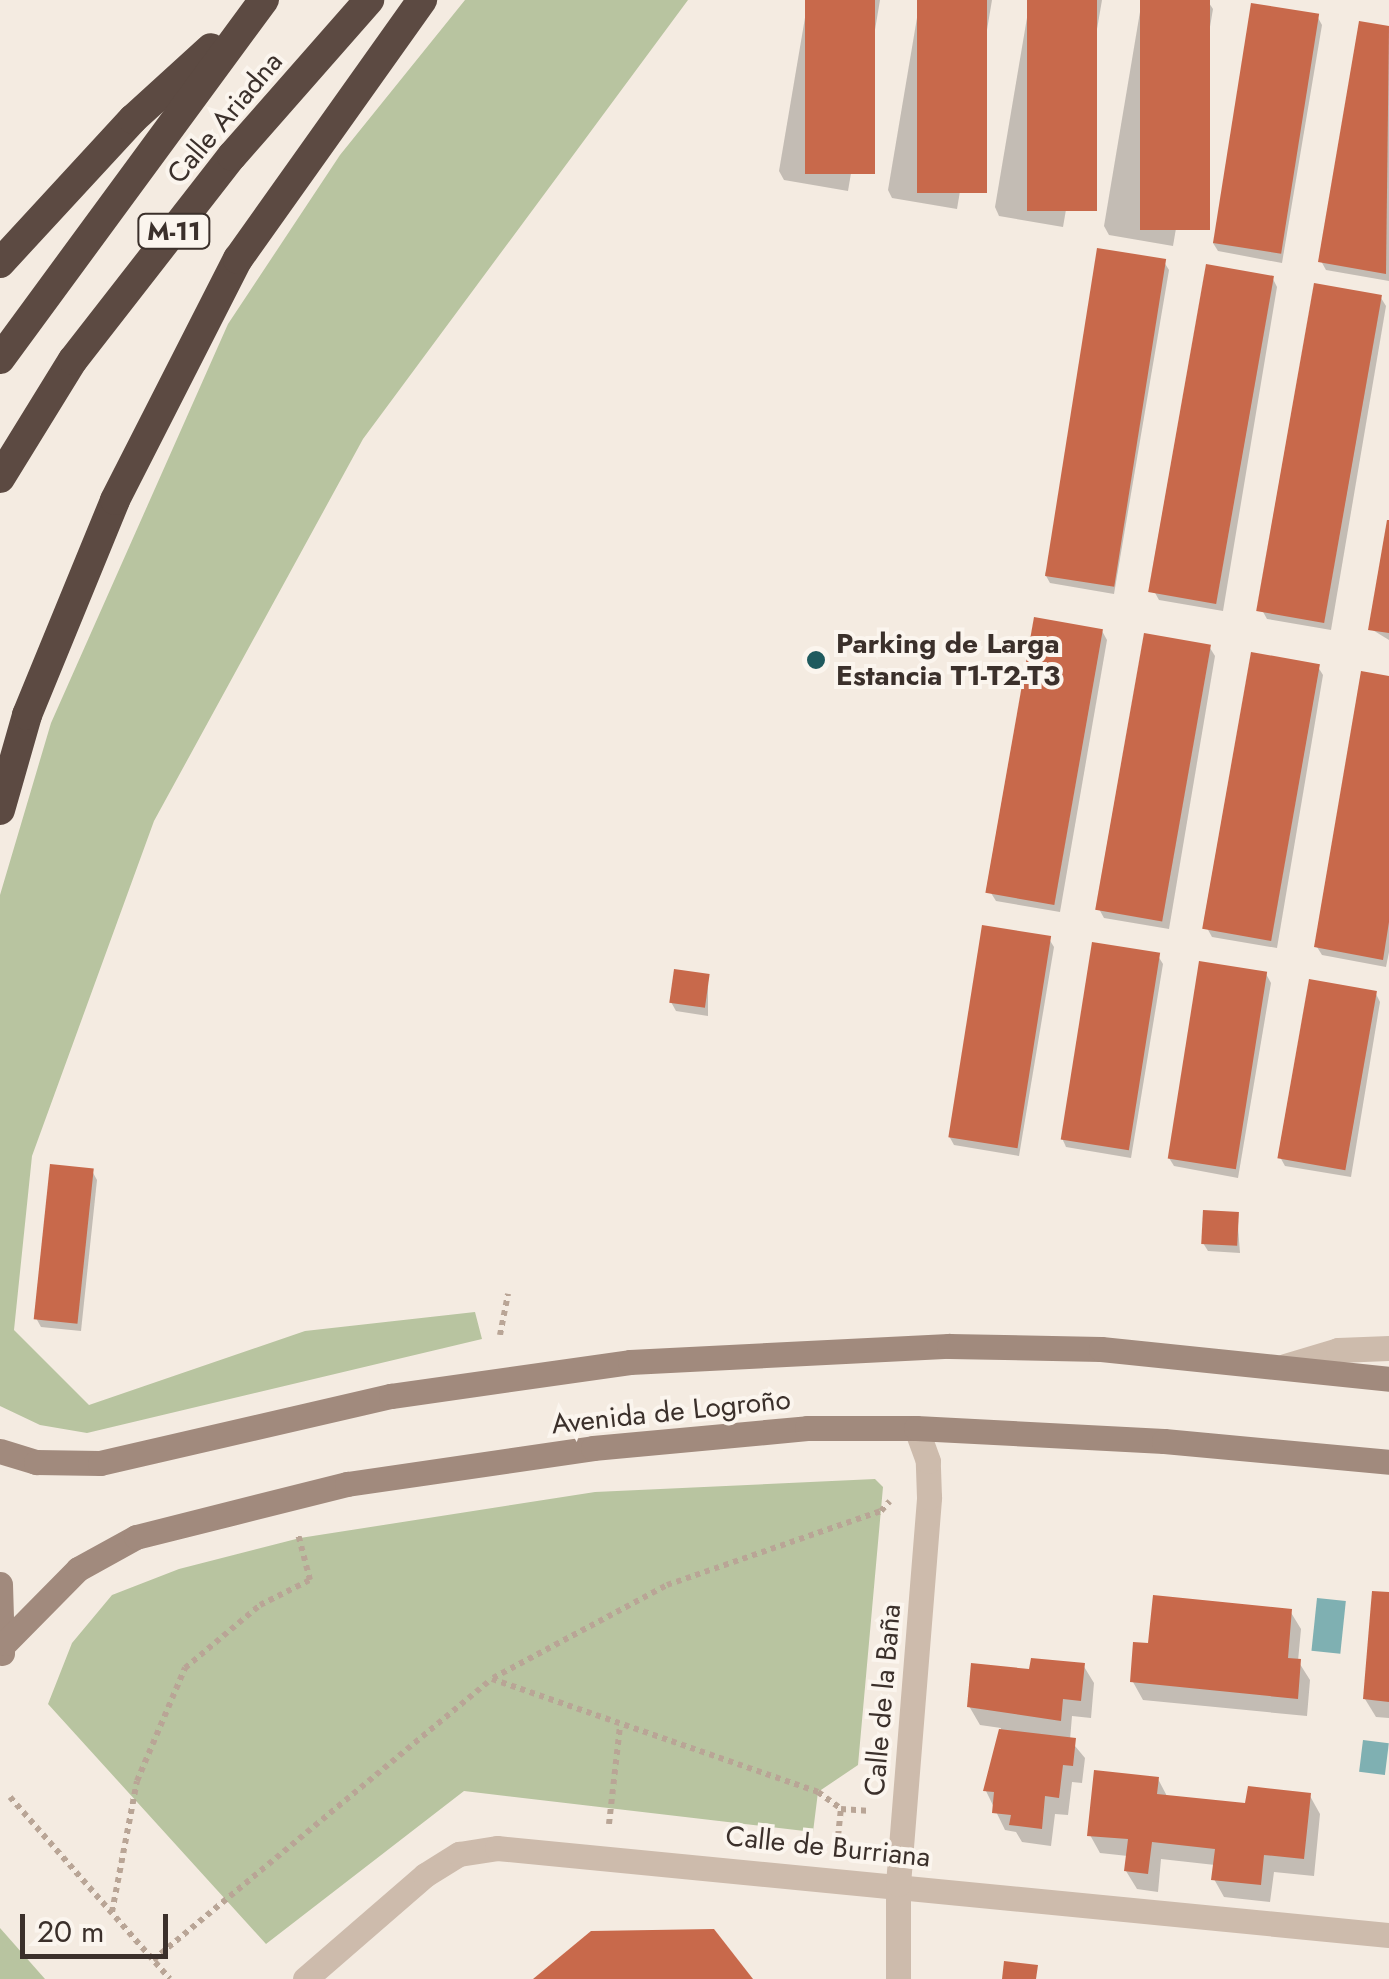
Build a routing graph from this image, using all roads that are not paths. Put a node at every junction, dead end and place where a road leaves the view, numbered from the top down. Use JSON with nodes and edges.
{"nodes":[{"id":1,"x":368,"y":0,"type":"edge"},
{"id":2,"x":422,"y":0,"type":"edge"},
{"id":3,"x":263,"y":1,"type":"edge"},
{"id":4,"x":0,"y":262,"type":"edge"},
{"id":5,"x":0,"y":359,"type":"edge"},
{"id":6,"x":0,"y":478,"type":"edge"},
{"id":7,"x":0,"y":810,"type":"edge"},
{"id":8,"x":1389,"y":1348,"type":"edge"},
{"id":9,"x":1285,"y":1366,"type":"junction"},
{"id":10,"x":1389,"y":1379,"type":"edge"},
{"id":11,"x":916,"y":1428,"type":"junction"},
{"id":12,"x":0,"y":1451,"type":"edge"},
{"id":13,"x":1389,"y":1462,"type":"edge"},
{"id":14,"x":0,"y":1584,"type":"edge"},
{"id":15,"x":2,"y":1650,"type":"edge"},
{"id":16,"x":898,"y":1884,"type":"junction"},
{"id":17,"x":1389,"y":1935,"type":"edge"},
{"id":18,"x":305,"y":1979,"type":"edge"},
{"id":19,"x":898,"y":1979,"type":"edge"}],
"edges":[{"from":1,"to":6,"type":"highway","name":"Calle Ariadna","number":"M-11"},
{"from":2,"to":7,"type":"highway"},
{"from":3,"to":4,"type":"highway"},
{"from":3,"to":5,"type":"highway","name":"Calle Ariadna","number":"M-11"},
{"from":8,"to":9,"type":"street","name":"Avenida de Logroño"},
{"from":9,"to":10,"type":"main road","name":"Avenida de Logroño"},
{"from":9,"to":12,"type":"main road","name":"Avenida de Logroño"},
{"from":11,"to":13,"type":"main road","name":"Avenida de Logroño"},
{"from":11,"to":15,"type":"main road","name":"Avenida de Logroño"},
{"from":11,"to":16,"type":"street","name":"Calle de la Baña"},
{"from":14,"to":15,"type":"main road"},
{"from":16,"to":17,"type":"street","name":"Calle de Burriana"},
{"from":16,"to":18,"type":"street","name":"Calle de Burriana"},
{"from":16,"to":19,"type":"street","name":"Calle de la Baña"}]}
